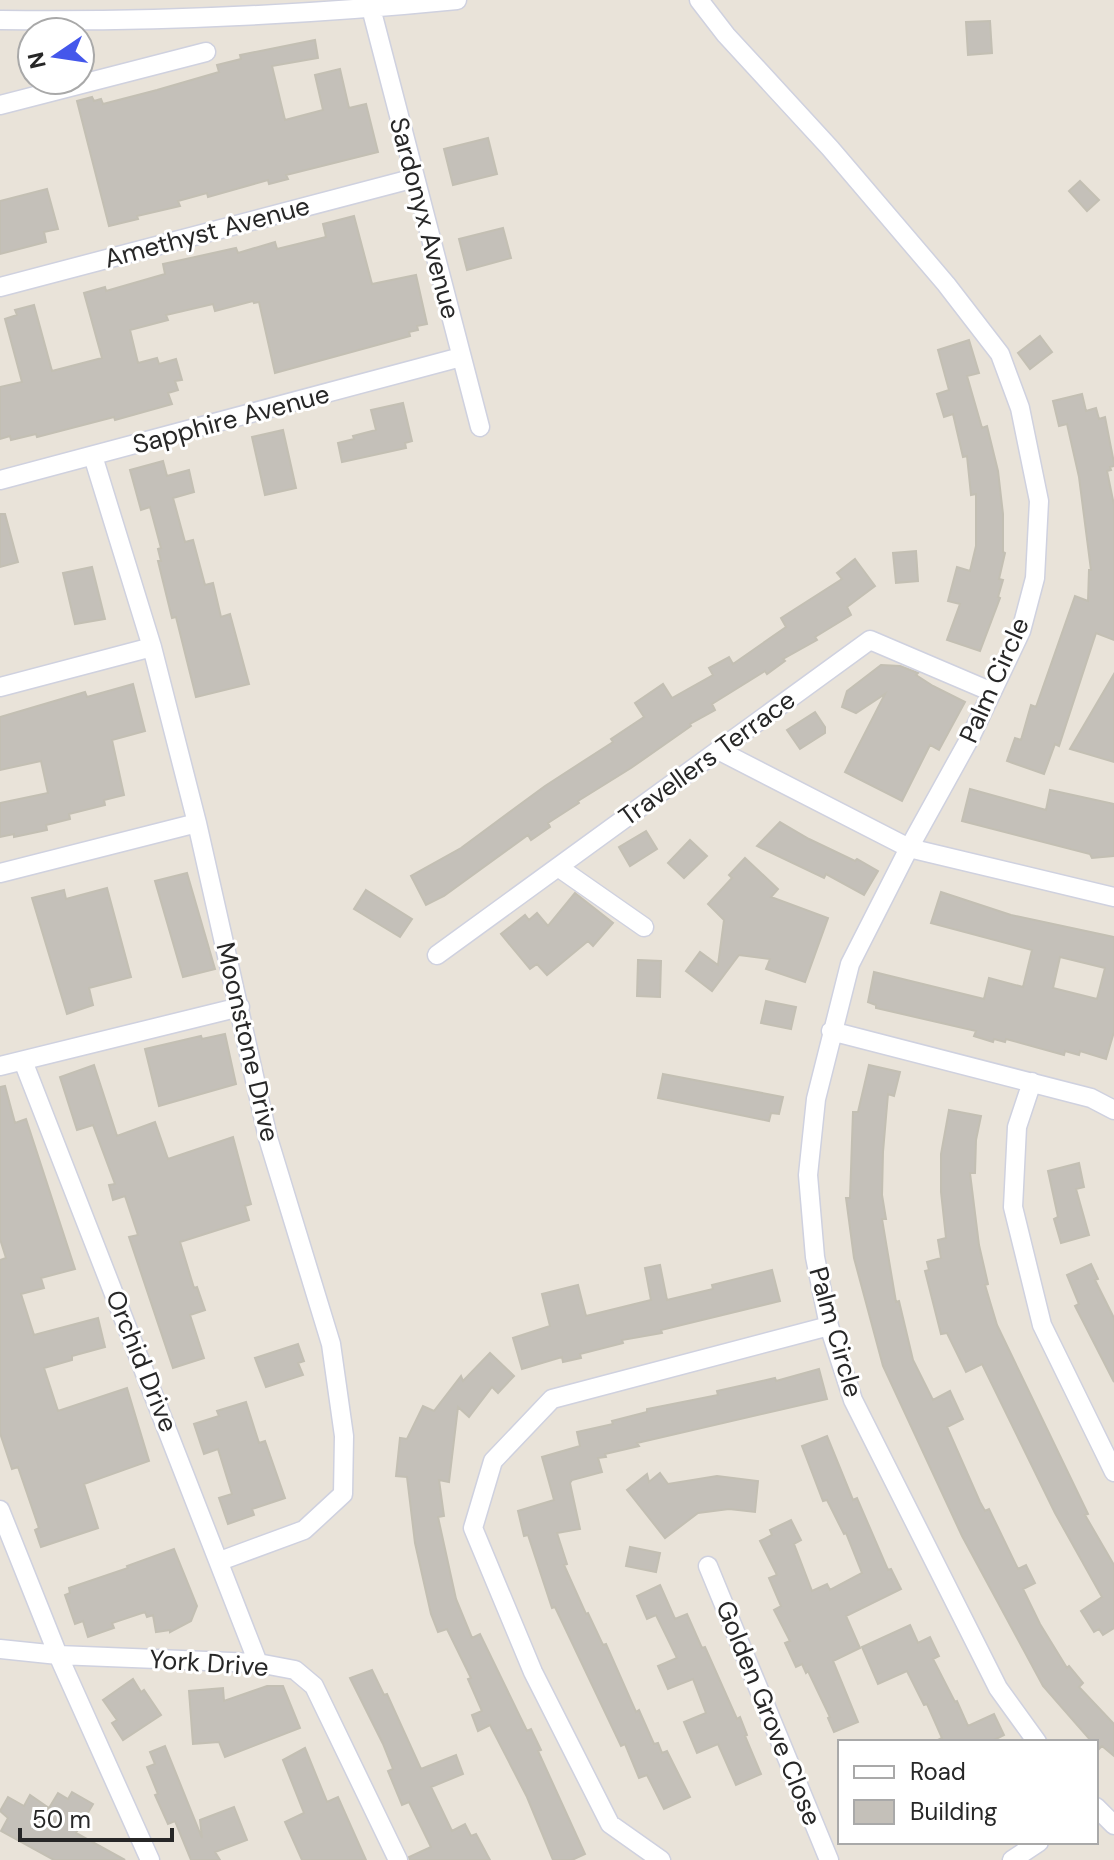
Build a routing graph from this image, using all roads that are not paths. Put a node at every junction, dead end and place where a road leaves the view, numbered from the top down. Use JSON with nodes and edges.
{"nodes":[{"id":1,"x":457,"y":0,"type":"edge"},
{"id":2,"x":699,"y":0,"type":"edge"},
{"id":3,"x":371,"y":8,"type":"junction"},
{"id":4,"x":0,"y":20,"type":"edge"},
{"id":5,"x":206,"y":52,"type":"dead end"},
{"id":6,"x":0,"y":105,"type":"edge"},
{"id":7,"x":415,"y":178,"type":"junction"},
{"id":8,"x":0,"y":287,"type":"edge"},
{"id":9,"x":461,"y":357,"type":"junction"},
{"id":10,"x":480,"y":427,"type":"dead end"},
{"id":11,"x":93,"y":456,"type":"junction"},
{"id":12,"x":0,"y":480,"type":"edge"},
{"id":13,"x":152,"y":647,"type":"junction"},
{"id":14,"x":0,"y":687,"type":"edge"},
{"id":15,"x":992,"y":692,"type":"junction"},
{"id":16,"x":718,"y":750,"type":"junction"},
{"id":17,"x":197,"y":823,"type":"junction"},
{"id":18,"x":909,"y":848,"type":"junction"},
{"id":19,"x":558,"y":867,"type":"junction"},
{"id":20,"x":0,"y":873,"type":"edge"},
{"id":21,"x":1114,"y":897,"type":"edge"},
{"id":22,"x":644,"y":927,"type":"dead end"},
{"id":23,"x":437,"y":955,"type":"dead end"},
{"id":24,"x":240,"y":1007,"type":"junction"},
{"id":25,"x":831,"y":1031,"type":"junction"},
{"id":26,"x":23,"y":1061,"type":"junction"},
{"id":27,"x":0,"y":1066,"type":"edge"},
{"id":28,"x":1032,"y":1082,"type":"junction"},
{"id":29,"x":1114,"y":1110,"type":"edge"},
{"id":30,"x":829,"y":1326,"type":"junction"},
{"id":31,"x":1114,"y":1472,"type":"edge"},
{"id":32,"x":0,"y":1510,"type":"edge"},
{"id":33,"x":220,"y":1561,"type":"junction"},
{"id":34,"x":708,"y":1566,"type":"dead end"},
{"id":35,"x":0,"y":1649,"type":"edge"},
{"id":36,"x":58,"y":1655,"type":"junction"},
{"id":37,"x":258,"y":1663,"type":"junction"},
{"id":38,"x":1036,"y":1740,"type":"edge"},
{"id":39,"x":1098,"y":1809,"type":"edge"},
{"id":40,"x":1114,"y":1825,"type":"edge"},
{"id":41,"x":1036,"y":1844,"type":"edge"},
{"id":42,"x":150,"y":1860,"type":"edge"},
{"id":43,"x":398,"y":1860,"type":"edge"},
{"id":44,"x":661,"y":1860,"type":"edge"},
{"id":45,"x":829,"y":1860,"type":"edge"},
{"id":46,"x":1012,"y":1860,"type":"edge"}],
"edges":[{"from":1,"to":3,"type":"street"},
{"from":2,"to":15,"type":"street","name":"Palm Circle"},
{"from":3,"to":4,"type":"street"},
{"from":3,"to":7,"type":"street","name":"Sardonyx Avenue"},
{"from":5,"to":6,"type":"street"},
{"from":7,"to":8,"type":"street","name":"Amethyst Avenue"},
{"from":7,"to":9,"type":"street","name":"Sardonyx Avenue"},
{"from":9,"to":10,"type":"street","name":"Sardonyx Avenue"},
{"from":9,"to":11,"type":"street","name":"Sapphire Avenue"},
{"from":11,"to":12,"type":"street","name":"Sapphire Avenue"},
{"from":11,"to":13,"type":"street","name":"Moonstone Drive"},
{"from":13,"to":14,"type":"street"},
{"from":13,"to":17,"type":"street","name":"Moonstone Drive"},
{"from":15,"to":16,"type":"street","name":"Travellers Terrace"},
{"from":15,"to":18,"type":"street","name":"Palm Circle"},
{"from":16,"to":18,"type":"street"},
{"from":16,"to":19,"type":"street","name":"Travellers Terrace"},
{"from":17,"to":20,"type":"street"},
{"from":17,"to":24,"type":"street","name":"Moonstone Drive"},
{"from":18,"to":21,"type":"street"},
{"from":18,"to":25,"type":"street","name":"Palm Circle"},
{"from":19,"to":22,"type":"street"},
{"from":19,"to":23,"type":"street","name":"Travellers Terrace"},
{"from":24,"to":26,"type":"street"},
{"from":24,"to":33,"type":"street","name":"Moonstone Drive"},
{"from":25,"to":28,"type":"street"},
{"from":25,"to":30,"type":"street","name":"Palm Circle"},
{"from":26,"to":27,"type":"street"},
{"from":26,"to":33,"type":"street","name":"Orchid Drive"},
{"from":28,"to":29,"type":"street"},
{"from":28,"to":31,"type":"street"},
{"from":30,"to":38,"type":"street","name":"Palm Circle"},
{"from":30,"to":44,"type":"street"},
{"from":32,"to":36,"type":"street"},
{"from":33,"to":37,"type":"street","name":"Orchid Drive"},
{"from":34,"to":45,"type":"street","name":"Golden Grove Close"},
{"from":35,"to":36,"type":"street","name":"York Drive"},
{"from":36,"to":37,"type":"street","name":"York Drive"},
{"from":36,"to":42,"type":"street"},
{"from":37,"to":43,"type":"street","name":"York Drive"},
{"from":39,"to":40,"type":"street"},
{"from":41,"to":46,"type":"street"}]}
